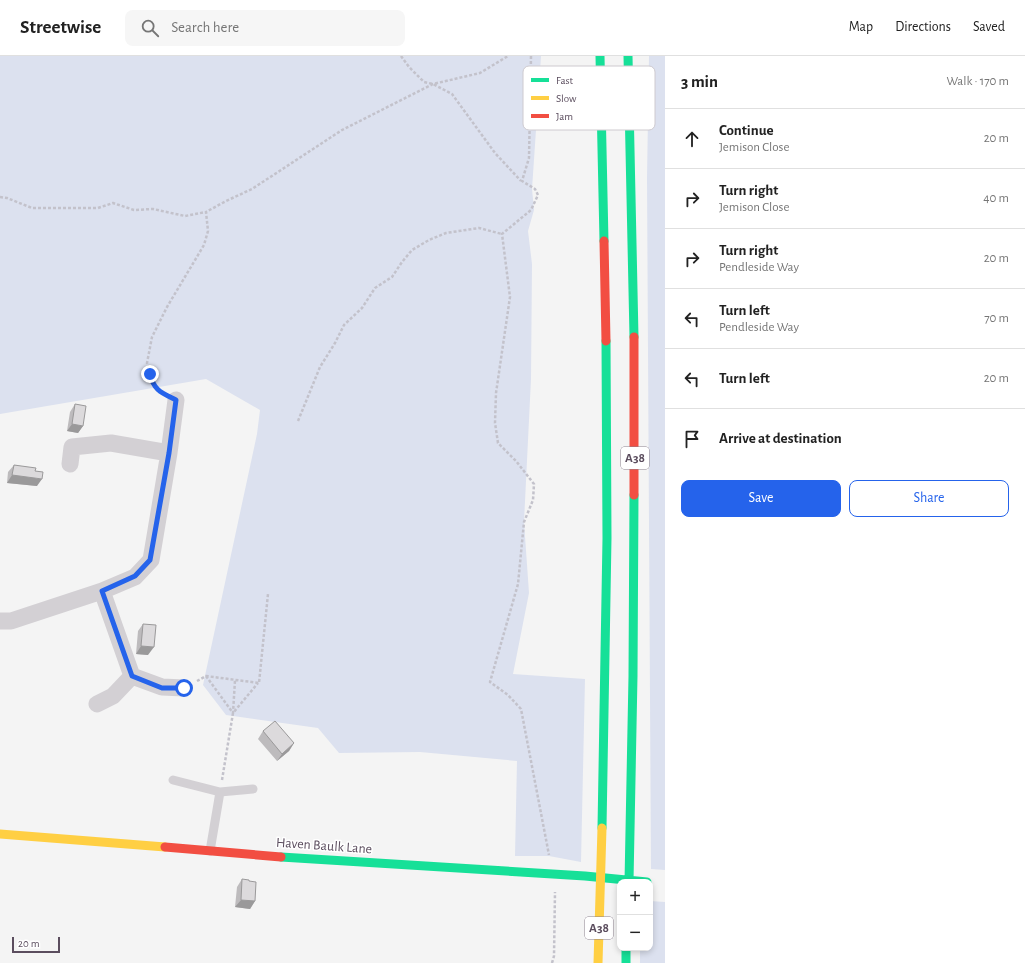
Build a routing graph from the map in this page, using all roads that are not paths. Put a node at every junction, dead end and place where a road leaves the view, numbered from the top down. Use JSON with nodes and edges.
{"nodes":[{"id":1,"x":600,"y":56,"type":"edge"},
{"id":2,"x":628,"y":56,"type":"edge"},
{"id":3,"x":600,"y":66,"type":"edge"},
{"id":4,"x":628,"y":66,"type":"edge"},
{"id":5,"x":602,"y":130,"type":"edge"},
{"id":6,"x":631,"y":130,"type":"edge"},
{"id":7,"x":176,"y":400,"type":"road end"},
{"id":8,"x":169,"y":453,"type":"junction"},
{"id":9,"x":70,"y":464,"type":"dead end"},
{"id":10,"x":102,"y":591,"type":"junction"},
{"id":11,"x":0,"y":621,"type":"edge"},
{"id":12,"x":132,"y":676,"type":"junction"},
{"id":13,"x":184,"y":688,"type":"road end"},
{"id":14,"x":97,"y":704,"type":"dead end"},
{"id":15,"x":173,"y":780,"type":"dead end"},
{"id":16,"x":253,"y":789,"type":"dead end"},
{"id":17,"x":220,"y":792,"type":"junction"},
{"id":18,"x":0,"y":834,"type":"edge"},
{"id":19,"x":210,"y":851,"type":"junction"},
{"id":20,"x":624,"y":879,"type":"edge"},
{"id":21,"x":629,"y":879,"type":"edge"},
{"id":22,"x":626,"y":951,"type":"edge"},
{"id":23,"x":598,"y":963,"type":"edge"},
{"id":24,"x":626,"y":963,"type":"edge"}],
"edges":[{"from":1,"to":3,"type":"main road","number":"A38"},
{"from":2,"to":4,"type":"main road","number":"A38"},
{"from":5,"to":23,"type":"main road","number":"A38"},
{"from":6,"to":21,"type":"main road","number":"A38"},
{"from":7,"to":8,"type":"street"},
{"from":8,"to":9,"type":"street"},
{"from":8,"to":10,"type":"street"},
{"from":10,"to":11,"type":"street"},
{"from":10,"to":12,"type":"street"},
{"from":12,"to":13,"type":"street"},
{"from":12,"to":14,"type":"street"},
{"from":15,"to":17,"type":"lane"},
{"from":16,"to":17,"type":"lane"},
{"from":17,"to":19,"type":"lane"},
{"from":18,"to":19,"type":"main road","name":"Haven Baulk Lane"},
{"from":19,"to":20,"type":"main road","name":"Haven Baulk Lane"},
{"from":22,"to":24,"type":"main road","number":"A38"}]}
